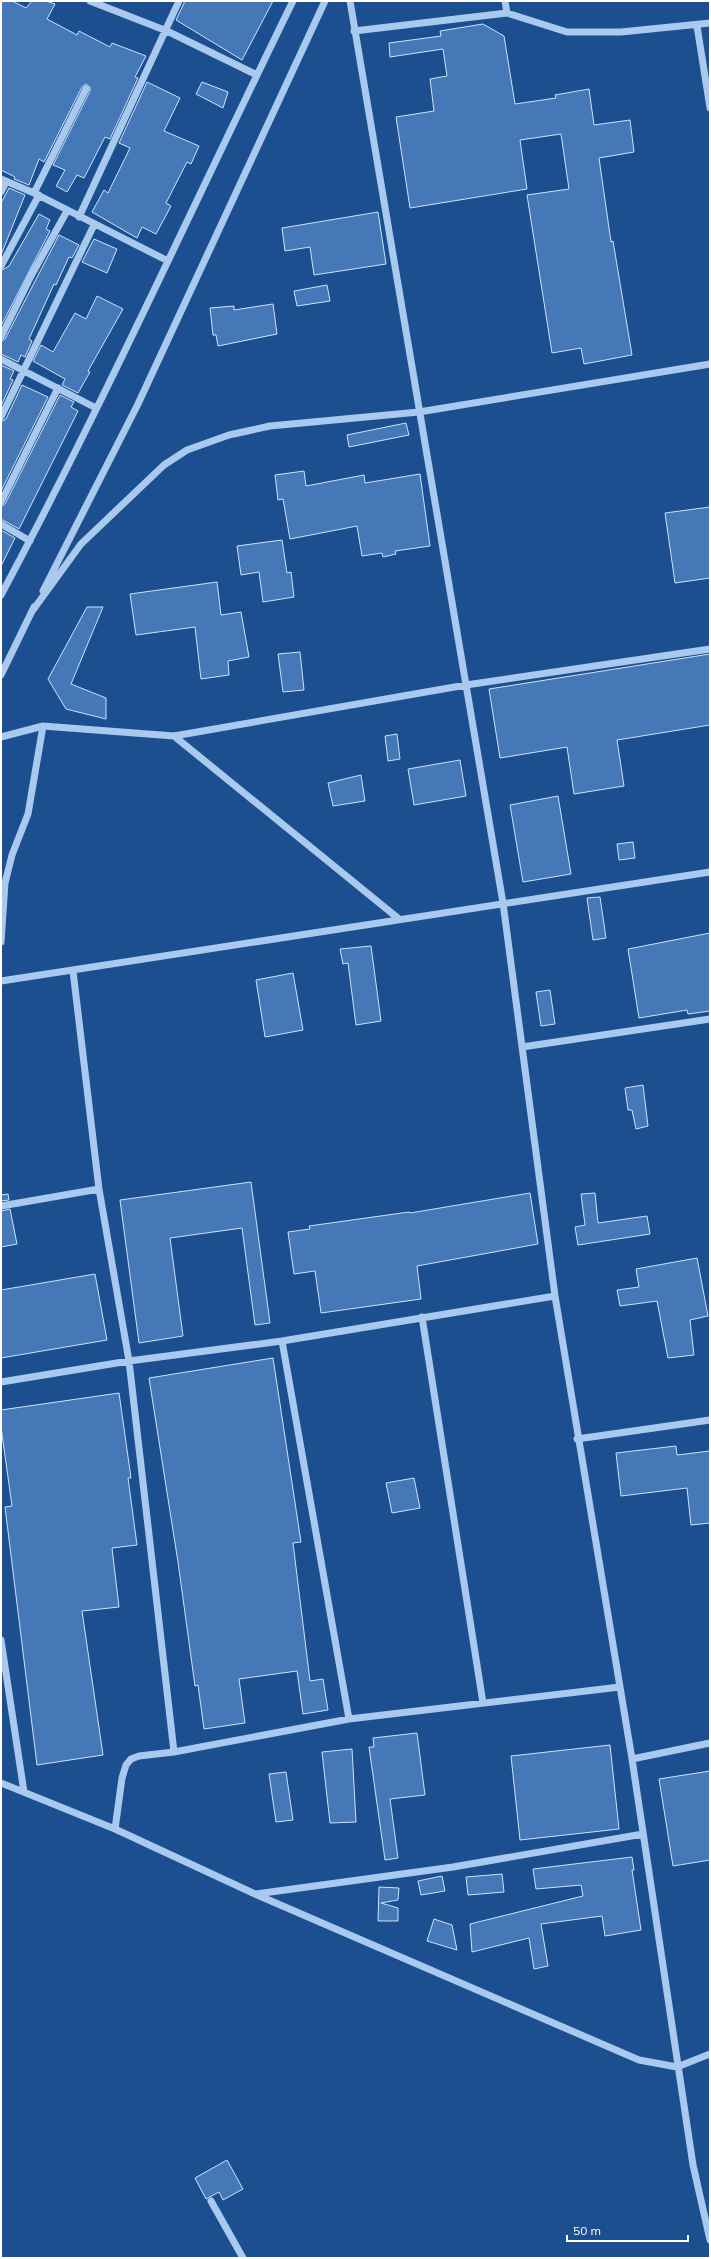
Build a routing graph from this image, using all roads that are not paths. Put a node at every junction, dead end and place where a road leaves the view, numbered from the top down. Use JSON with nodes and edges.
{"nodes":[{"id":1,"x":90,"y":1,"type":"edge"},
{"id":2,"x":179,"y":1,"type":"edge"},
{"id":3,"x":293,"y":1,"type":"edge"},
{"id":4,"x":325,"y":1,"type":"edge"},
{"id":5,"x":350,"y":1,"type":"edge"},
{"id":6,"x":505,"y":1,"type":"edge"},
{"id":7,"x":507,"y":13,"type":"junction"},
{"id":8,"x":710,"y":23,"type":"edge"},
{"id":9,"x":697,"y":26,"type":"junction"},
{"id":10,"x":167,"y":31,"type":"junction"},
{"id":11,"x":354,"y":31,"type":"junction"},
{"id":12,"x":257,"y":75,"type":"junction"},
{"id":13,"x":86,"y":89,"type":"dead end"},
{"id":14,"x":710,"y":108,"type":"edge"},
{"id":15,"x":4,"y":180,"type":"edge"},
{"id":16,"x":1,"y":192,"type":"edge"},
{"id":17,"x":36,"y":194,"type":"junction"},
{"id":18,"x":67,"y":211,"type":"junction"},
{"id":19,"x":79,"y":218,"type":"junction"},
{"id":20,"x":94,"y":224,"type":"junction"},
{"id":21,"x":168,"y":261,"type":"junction"},
{"id":22,"x":1,"y":266,"type":"edge"},
{"id":23,"x":1,"y":337,"type":"edge"},
{"id":24,"x":1,"y":358,"type":"edge"},
{"id":25,"x":710,"y":364,"type":"edge"},
{"id":26,"x":23,"y":370,"type":"junction"},
{"id":27,"x":58,"y":388,"type":"junction"},
{"id":28,"x":96,"y":408,"type":"junction"},
{"id":29,"x":419,"y":412,"type":"junction"},
{"id":30,"x":1,"y":417,"type":"edge"},
{"id":31,"x":1,"y":502,"type":"edge"},
{"id":32,"x":1,"y":524,"type":"edge"},
{"id":33,"x":30,"y":540,"type":"junction"},
{"id":34,"x":1,"y":595,"type":"edge"},
{"id":35,"x":33,"y":610,"type":"junction"},
{"id":36,"x":710,"y":649,"type":"edge"},
{"id":37,"x":1,"y":675,"type":"edge"},
{"id":38,"x":466,"y":685,"type":"junction"},
{"id":39,"x":42,"y":726,"type":"junction"},
{"id":40,"x":174,"y":736,"type":"junction"},
{"id":41,"x":1,"y":737,"type":"edge"},
{"id":42,"x":710,"y":872,"type":"edge"},
{"id":43,"x":503,"y":903,"type":"junction"},
{"id":44,"x":399,"y":919,"type":"junction"},
{"id":45,"x":1,"y":942,"type":"edge"},
{"id":46,"x":72,"y":971,"type":"junction"},
{"id":47,"x":1,"y":981,"type":"edge"},
{"id":48,"x":710,"y":1020,"type":"edge"},
{"id":49,"x":522,"y":1047,"type":"junction"},
{"id":50,"x":99,"y":1189,"type":"junction"},
{"id":51,"x":1,"y":1206,"type":"edge"},
{"id":52,"x":555,"y":1296,"type":"junction"},
{"id":53,"x":422,"y":1317,"type":"junction"},
{"id":54,"x":282,"y":1341,"type":"junction"},
{"id":55,"x":129,"y":1361,"type":"junction"},
{"id":56,"x":1,"y":1382,"type":"edge"},
{"id":57,"x":710,"y":1420,"type":"edge"},
{"id":58,"x":577,"y":1439,"type":"junction"},
{"id":59,"x":1,"y":1640,"type":"edge"},
{"id":60,"x":620,"y":1687,"type":"junction"},
{"id":61,"x":483,"y":1704,"type":"junction"},
{"id":62,"x":350,"y":1720,"type":"junction"},
{"id":63,"x":710,"y":1743,"type":"edge"},
{"id":64,"x":174,"y":1752,"type":"junction"},
{"id":65,"x":632,"y":1758,"type":"junction"},
{"id":66,"x":1,"y":1783,"type":"edge"},
{"id":67,"x":24,"y":1792,"type":"junction"},
{"id":68,"x":115,"y":1829,"type":"junction"},
{"id":69,"x":643,"y":1834,"type":"junction"},
{"id":70,"x":255,"y":1894,"type":"junction"},
{"id":71,"x":710,"y":2054,"type":"edge"},
{"id":72,"x":677,"y":2067,"type":"junction"},
{"id":73,"x":211,"y":2201,"type":"dead end"},
{"id":74,"x":710,"y":2240,"type":"edge"},
{"id":75,"x":243,"y":2258,"type":"edge"}],
"edges":[{"from":1,"to":10,"type":"street"},
{"from":2,"to":10,"type":"street"},
{"from":3,"to":12,"type":"street"},
{"from":4,"to":35,"type":"street"},
{"from":5,"to":11,"type":"street"},
{"from":6,"to":7,"type":"street"},
{"from":7,"to":9,"type":"street"},
{"from":7,"to":11,"type":"street"},
{"from":8,"to":9,"type":"street"},
{"from":9,"to":14,"type":"street"},
{"from":10,"to":12,"type":"street"},
{"from":10,"to":19,"type":"street"},
{"from":11,"to":29,"type":"street"},
{"from":12,"to":21,"type":"street"},
{"from":13,"to":17,"type":"street"},
{"from":15,"to":16,"type":"street"},
{"from":15,"to":17,"type":"street"},
{"from":17,"to":18,"type":"street"},
{"from":17,"to":22,"type":"street"},
{"from":18,"to":19,"type":"street"},
{"from":18,"to":23,"type":"street"},
{"from":19,"to":20,"type":"street"},
{"from":20,"to":21,"type":"street"},
{"from":20,"to":26,"type":"street"},
{"from":21,"to":28,"type":"street"},
{"from":24,"to":26,"type":"street"},
{"from":25,"to":29,"type":"street"},
{"from":26,"to":27,"type":"street"},
{"from":26,"to":30,"type":"street"},
{"from":27,"to":28,"type":"street"},
{"from":27,"to":31,"type":"street"},
{"from":28,"to":33,"type":"street"},
{"from":29,"to":35,"type":"street"},
{"from":29,"to":38,"type":"street"},
{"from":32,"to":33,"type":"street"},
{"from":33,"to":34,"type":"street"},
{"from":35,"to":37,"type":"street"},
{"from":36,"to":38,"type":"street"},
{"from":38,"to":40,"type":"street"},
{"from":38,"to":43,"type":"street"},
{"from":39,"to":40,"type":"street"},
{"from":39,"to":41,"type":"street"},
{"from":39,"to":45,"type":"street"},
{"from":40,"to":44,"type":"street"},
{"from":42,"to":43,"type":"street"},
{"from":43,"to":44,"type":"street"},
{"from":43,"to":49,"type":"street"},
{"from":44,"to":46,"type":"street"},
{"from":46,"to":47,"type":"street"},
{"from":46,"to":50,"type":"street"},
{"from":48,"to":49,"type":"street"},
{"from":49,"to":52,"type":"street"},
{"from":50,"to":51,"type":"street"},
{"from":50,"to":55,"type":"street"},
{"from":52,"to":53,"type":"street"},
{"from":52,"to":58,"type":"street"},
{"from":53,"to":54,"type":"street"},
{"from":53,"to":61,"type":"street"},
{"from":54,"to":55,"type":"street"},
{"from":54,"to":62,"type":"street"},
{"from":55,"to":56,"type":"street"},
{"from":55,"to":64,"type":"street"},
{"from":57,"to":58,"type":"street"},
{"from":58,"to":60,"type":"street"},
{"from":59,"to":67,"type":"street"},
{"from":60,"to":61,"type":"street"},
{"from":60,"to":65,"type":"street"},
{"from":61,"to":62,"type":"street"},
{"from":62,"to":64,"type":"street"},
{"from":63,"to":65,"type":"street"},
{"from":64,"to":68,"type":"street"},
{"from":65,"to":69,"type":"street"},
{"from":66,"to":67,"type":"street"},
{"from":67,"to":68,"type":"street"},
{"from":68,"to":70,"type":"street"},
{"from":69,"to":70,"type":"street"},
{"from":69,"to":72,"type":"street"},
{"from":70,"to":72,"type":"street"},
{"from":71,"to":72,"type":"street"},
{"from":72,"to":74,"type":"street"},
{"from":73,"to":75,"type":"street"}]}
